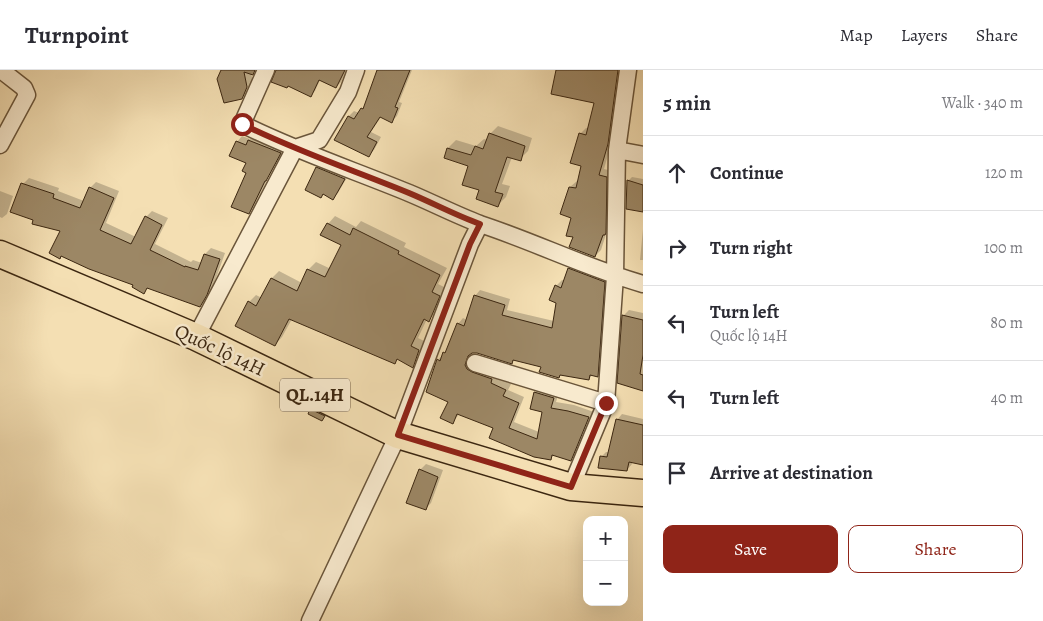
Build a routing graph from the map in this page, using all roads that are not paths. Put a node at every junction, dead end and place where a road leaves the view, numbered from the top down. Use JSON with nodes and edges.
{"nodes":[{"id":1,"x":1,"y":70,"type":"edge"},
{"id":2,"x":266,"y":70,"type":"edge"},
{"id":3,"x":356,"y":70,"type":"edge"},
{"id":4,"x":628,"y":70,"type":"edge"},
{"id":5,"x":0,"y":145,"type":"edge"},
{"id":6,"x":295,"y":148,"type":"junction"},
{"id":7,"x":617,"y":150,"type":"junction"},
{"id":8,"x":643,"y":155,"type":"edge"},
{"id":9,"x":480,"y":224,"type":"junction"},
{"id":10,"x":0,"y":254,"type":"edge"},
{"id":11,"x":615,"y":276,"type":"junction"},
{"id":12,"x":643,"y":284,"type":"edge"},
{"id":13,"x":196,"y":337,"type":"junction"},
{"id":14,"x":475,"y":363,"type":"dead end"},
{"id":15,"x":606,"y":403,"type":"junction"},
{"id":16,"x":398,"y":435,"type":"junction"},
{"id":17,"x":571,"y":487,"type":"junction"},
{"id":18,"x":643,"y":493,"type":"edge"},
{"id":19,"x":310,"y":621,"type":"edge"}],
"edges":[{"from":1,"to":5,"type":"street"},
{"from":2,"to":6,"type":"street"},
{"from":3,"to":6,"type":"street"},
{"from":4,"to":7,"type":"street"},
{"from":6,"to":9,"type":"street"},
{"from":6,"to":13,"type":"street"},
{"from":7,"to":8,"type":"street"},
{"from":7,"to":11,"type":"street"},
{"from":9,"to":11,"type":"street"},
{"from":9,"to":16,"type":"street"},
{"from":10,"to":13,"type":"main road","name":"Quốc lộ 14H","number":"QL.14H"},
{"from":11,"to":12,"type":"street"},
{"from":11,"to":15,"type":"street"},
{"from":13,"to":16,"type":"main road","name":"Quốc lộ 14H","number":"QL.14H"},
{"from":14,"to":15,"type":"street"},
{"from":15,"to":17,"type":"street"},
{"from":16,"to":17,"type":"main road","name":"Quốc lộ 14H","number":"QL.14H"},
{"from":16,"to":19,"type":"street"},
{"from":17,"to":18,"type":"main road","name":"Quốc lộ 14H","number":"QL.14H"}]}
